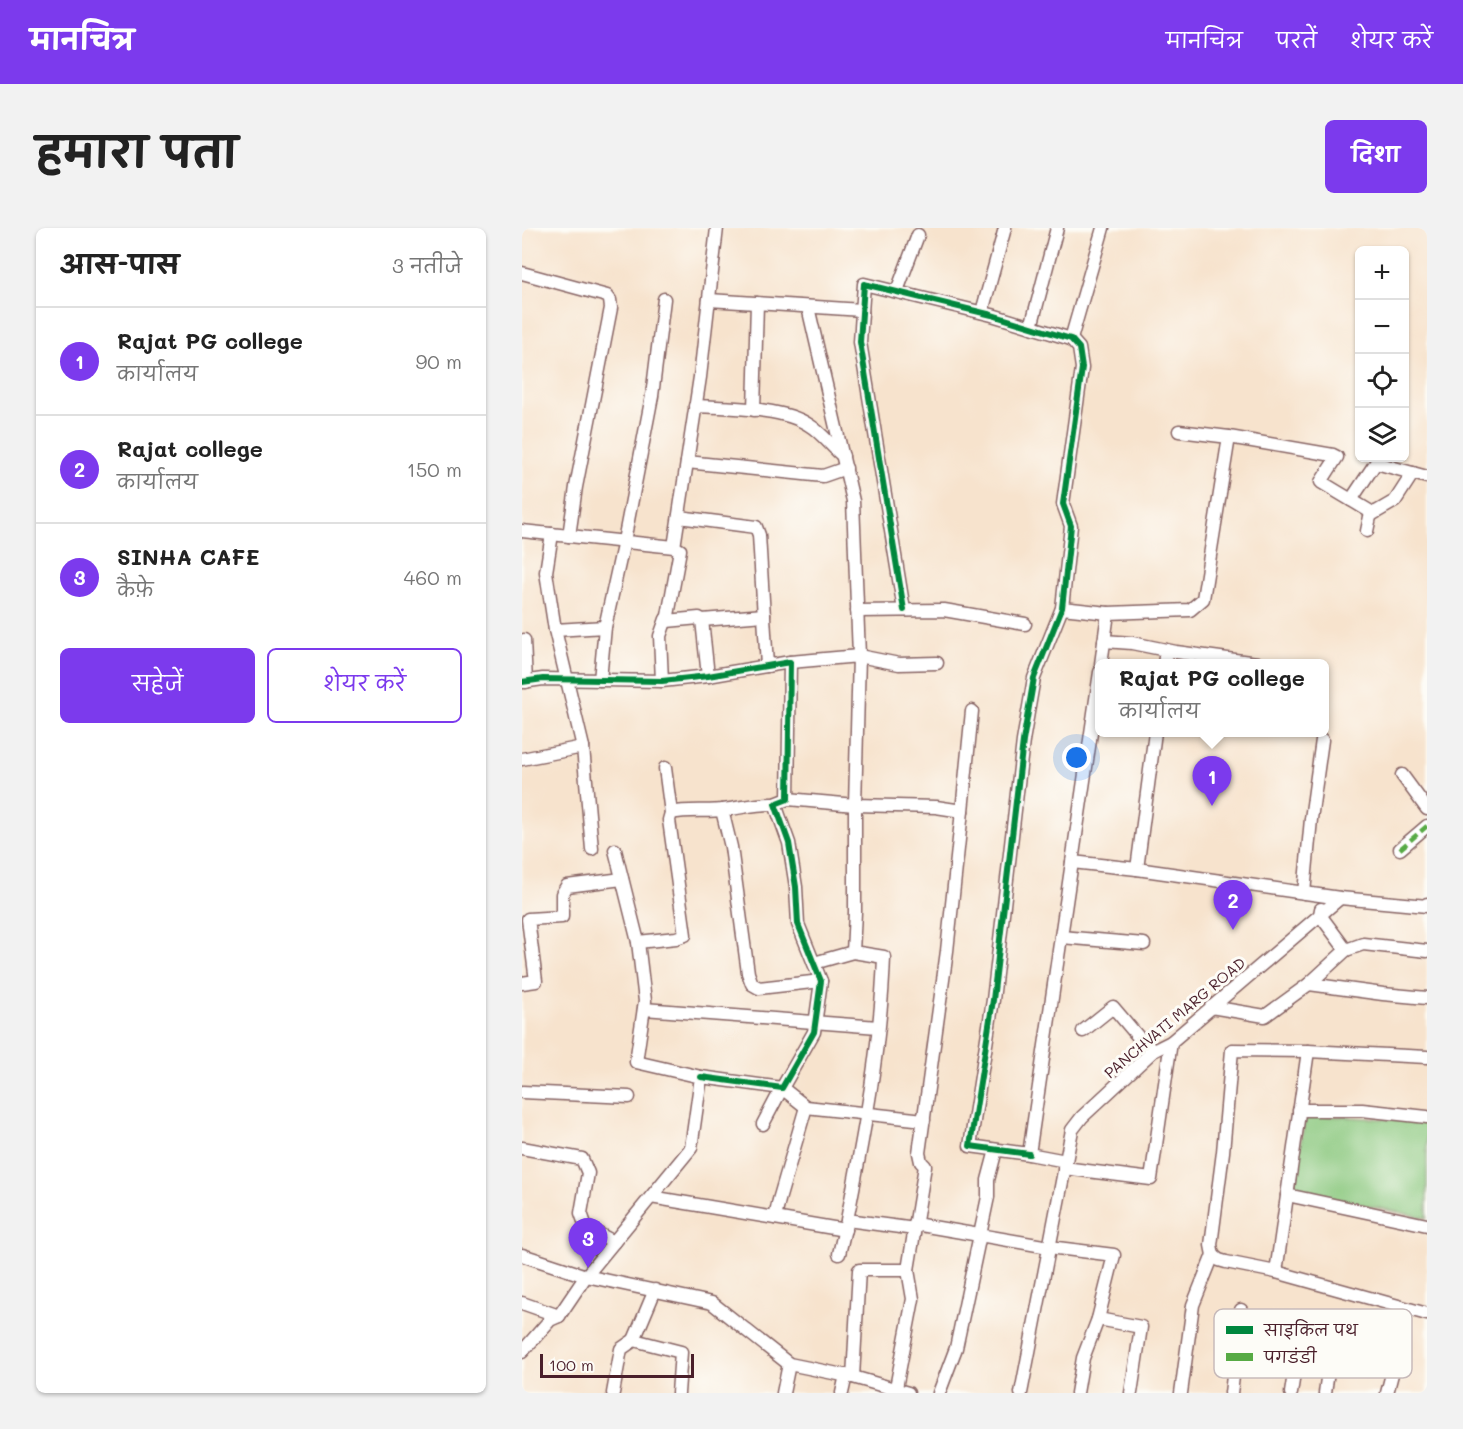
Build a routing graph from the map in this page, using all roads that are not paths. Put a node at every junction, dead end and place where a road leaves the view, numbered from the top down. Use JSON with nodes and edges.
{"nodes":[{"id":1,"x":717,"y":228,"type":"edge"},
{"id":2,"x":1005,"y":228,"type":"edge"},
{"id":3,"x":1057,"y":228,"type":"edge"},
{"id":4,"x":1103,"y":228,"type":"edge"},
{"id":5,"x":918,"y":235,"type":"dead end"},
{"id":6,"x":522,"y":273,"type":"edge"},
{"id":7,"x":897,"y":291,"type":"junction"},
{"id":8,"x":664,"y":299,"type":"dead end"},
{"id":9,"x":709,"y":300,"type":"junction"},
{"id":10,"x":757,"y":303,"type":"junction"},
{"id":11,"x":808,"y":307,"type":"junction"},
{"id":12,"x":862,"y":310,"type":"junction"},
{"id":13,"x":982,"y":312,"type":"junction"},
{"id":14,"x":1032,"y":327,"type":"junction"},
{"id":15,"x":1071,"y":339,"type":"junction"},
{"id":16,"x":695,"y":406,"type":"junction"},
{"id":17,"x":754,"y":410,"type":"junction"},
{"id":18,"x":1179,"y":431,"type":"dead end"},
{"id":19,"x":1229,"y":437,"type":"junction"},
{"id":20,"x":687,"y":462,"type":"junction"},
{"id":21,"x":844,"y":462,"type":"junction"},
{"id":22,"x":1377,"y":462,"type":"edge"},
{"id":23,"x":1383,"y":462,"type":"edge"},
{"id":24,"x":1413,"y":473,"type":"junction"},
{"id":25,"x":1427,"y":477,"type":"edge"},
{"id":26,"x":1351,"y":500,"type":"junction"},
{"id":27,"x":1371,"y":515,"type":"junction"},
{"id":28,"x":679,"y":517,"type":"junction"},
{"id":29,"x":522,"y":531,"type":"edge"},
{"id":30,"x":1367,"y":531,"type":"dead end"},
{"id":31,"x":552,"y":534,"type":"junction"},
{"id":32,"x":569,"y":536,"type":"junction"},
{"id":33,"x":624,"y":542,"type":"junction"},
{"id":34,"x":674,"y":547,"type":"junction"},
{"id":35,"x":1062,"y":608,"type":"junction"},
{"id":36,"x":904,"y":610,"type":"junction"},
{"id":37,"x":857,"y":611,"type":"junction"},
{"id":38,"x":1108,"y":612,"type":"junction"},
{"id":39,"x":764,"y":615,"type":"junction"},
{"id":40,"x":666,"y":620,"type":"junction"},
{"id":41,"x":702,"y":620,"type":"junction"},
{"id":42,"x":1025,"y":624,"type":"dead end"},
{"id":43,"x":605,"y":627,"type":"junction"},
{"id":44,"x":555,"y":630,"type":"junction"},
{"id":45,"x":524,"y":640,"type":"dead end"},
{"id":46,"x":1104,"y":641,"type":"junction"},
{"id":47,"x":1166,"y":650,"type":"junction"},
{"id":48,"x":859,"y":656,"type":"junction"},
{"id":49,"x":1102,"y":659,"type":"edge"},
{"id":50,"x":1165,"y":659,"type":"edge"},
{"id":51,"x":1229,"y":659,"type":"edge"},
{"id":52,"x":790,"y":662,"type":"junction"},
{"id":53,"x":937,"y":663,"type":"dead end"},
{"id":54,"x":767,"y":666,"type":"junction"},
{"id":55,"x":708,"y":676,"type":"junction"},
{"id":56,"x":568,"y":680,"type":"junction"},
{"id":57,"x":600,"y":680,"type":"junction"},
{"id":58,"x":662,"y":681,"type":"junction"},
{"id":59,"x":524,"y":682,"type":"edge"},
{"id":60,"x":1095,"y":706,"type":"edge"},
{"id":61,"x":972,"y":711,"type":"dead end"},
{"id":62,"x":1154,"y":737,"type":"edge"},
{"id":63,"x":1322,"y":740,"type":"dead end"},
{"id":64,"x":583,"y":747,"type":"junction"},
{"id":65,"x":522,"y":759,"type":"edge"},
{"id":66,"x":665,"y":768,"type":"dead end"},
{"id":67,"x":1402,"y":775,"type":"dead end"},
{"id":68,"x":788,"y":799,"type":"junction"},
{"id":69,"x":775,"y":804,"type":"junction"},
{"id":70,"x":855,"y":805,"type":"junction"},
{"id":71,"x":1427,"y":809,"type":"edge"},
{"id":72,"x":722,"y":810,"type":"junction"},
{"id":73,"x":962,"y":810,"type":"junction"},
{"id":74,"x":671,"y":813,"type":"junction"},
{"id":75,"x":1427,"y":826,"type":"edge"},
{"id":76,"x":592,"y":849,"type":"dead end"},
{"id":77,"x":1400,"y":849,"type":"dead end"},
{"id":78,"x":615,"y":850,"type":"dead end"},
{"id":79,"x":1072,"y":862,"type":"junction"},
{"id":80,"x":1137,"y":869,"type":"junction"},
{"id":81,"x":622,"y":879,"type":"junction"},
{"id":82,"x":1304,"y":893,"type":"junction"},
{"id":83,"x":1322,"y":896,"type":"junction"},
{"id":84,"x":1340,"y":898,"type":"junction"},
{"id":85,"x":1427,"y":905,"type":"edge"},
{"id":86,"x":1320,"y":915,"type":"junction"},
{"id":87,"x":1061,"y":937,"type":"junction"},
{"id":88,"x":638,"y":942,"type":"junction"},
{"id":89,"x":1144,"y":945,"type":"dead end"},
{"id":90,"x":1346,"y":950,"type":"junction"},
{"id":91,"x":1427,"y":951,"type":"edge"},
{"id":92,"x":853,"y":952,"type":"junction"},
{"id":93,"x":814,"y":963,"type":"junction"},
{"id":94,"x":821,"y":981,"type":"junction"},
{"id":95,"x":522,"y":983,"type":"edge"},
{"id":96,"x":1309,"y":984,"type":"junction"},
{"id":97,"x":1427,"y":998,"type":"edge"},
{"id":98,"x":1211,"y":1007,"type":"junction"},
{"id":99,"x":644,"y":1010,"type":"junction"},
{"id":100,"x":816,"y":1022,"type":"junction"},
{"id":101,"x":878,"y":1027,"type":"junction"},
{"id":102,"x":1083,"y":1031,"type":"dead end"},
{"id":103,"x":1171,"y":1042,"type":"junction"},
{"id":104,"x":1153,"y":1051,"type":"junction"},
{"id":105,"x":1308,"y":1051,"type":"junction"},
{"id":106,"x":1427,"y":1057,"type":"edge"},
{"id":107,"x":701,"y":1077,"type":"junction"},
{"id":108,"x":782,"y":1088,"type":"junction"},
{"id":109,"x":522,"y":1092,"type":"edge"},
{"id":110,"x":629,"y":1096,"type":"dead end"},
{"id":111,"x":806,"y":1107,"type":"junction"},
{"id":112,"x":1299,"y":1110,"type":"junction"},
{"id":113,"x":866,"y":1113,"type":"junction"},
{"id":114,"x":1427,"y":1117,"type":"edge"},
{"id":115,"x":924,"y":1120,"type":"junction"},
{"id":116,"x":763,"y":1124,"type":"dead end"},
{"id":117,"x":522,"y":1148,"type":"edge"},
{"id":118,"x":996,"y":1150,"type":"junction"},
{"id":119,"x":1029,"y":1154,"type":"junction"},
{"id":120,"x":1065,"y":1164,"type":"junction"},
{"id":121,"x":1287,"y":1195,"type":"junction"},
{"id":122,"x":651,"y":1197,"type":"junction"},
{"id":123,"x":775,"y":1218,"type":"junction"},
{"id":124,"x":846,"y":1225,"type":"junction"},
{"id":125,"x":1427,"y":1225,"type":"edge"},
{"id":126,"x":915,"y":1226,"type":"junction"},
{"id":127,"x":979,"y":1235,"type":"junction"},
{"id":128,"x":614,"y":1242,"type":"junction"},
{"id":129,"x":1049,"y":1247,"type":"junction"},
{"id":130,"x":839,"y":1254,"type":"dead end"},
{"id":131,"x":522,"y":1255,"type":"edge"},
{"id":132,"x":1213,"y":1255,"type":"junction"},
{"id":133,"x":908,"y":1270,"type":"junction"},
{"id":134,"x":1275,"y":1272,"type":"junction"},
{"id":135,"x":586,"y":1276,"type":"junction"},
{"id":136,"x":655,"y":1290,"type":"junction"},
{"id":137,"x":522,"y":1303,"type":"edge"},
{"id":138,"x":1427,"y":1312,"type":"edge"},
{"id":139,"x":559,"y":1316,"type":"junction"},
{"id":140,"x":1098,"y":1319,"type":"junction"},
{"id":141,"x":634,"y":1340,"type":"junction"},
{"id":142,"x":522,"y":1352,"type":"edge"},
{"id":143,"x":789,"y":1364,"type":"junction"},
{"id":144,"x":850,"y":1376,"type":"junction"},
{"id":145,"x":1233,"y":1378,"type":"edge"},
{"id":146,"x":1293,"y":1378,"type":"edge"},
{"id":147,"x":1327,"y":1378,"type":"edge"},
{"id":148,"x":1391,"y":1378,"type":"edge"},
{"id":149,"x":900,"y":1392,"type":"edge"},
{"id":150,"x":613,"y":1393,"type":"edge"},
{"id":151,"x":678,"y":1393,"type":"edge"},
{"id":152,"x":783,"y":1393,"type":"edge"},
{"id":153,"x":842,"y":1393,"type":"edge"},
{"id":154,"x":939,"y":1393,"type":"edge"},
{"id":155,"x":1021,"y":1393,"type":"edge"},
{"id":156,"x":1077,"y":1393,"type":"edge"},
{"id":157,"x":1131,"y":1393,"type":"edge"},
{"id":158,"x":1180,"y":1393,"type":"edge"},
{"id":159,"x":1231,"y":1393,"type":"edge"},
{"id":160,"x":1291,"y":1393,"type":"edge"},
{"id":161,"x":1325,"y":1393,"type":"edge"},
{"id":162,"x":1387,"y":1393,"type":"edge"}],
"edges":[{"from":1,"to":9,"type":"street"},
{"from":2,"to":13,"type":"street"},
{"from":3,"to":14,"type":"street"},
{"from":4,"to":15,"type":"street"},
{"from":5,"to":7,"type":"street"},
{"from":6,"to":32,"type":"street"},
{"from":7,"to":12,"type":"street"},
{"from":7,"to":13,"type":"street"},
{"from":8,"to":33,"type":"street"},
{"from":9,"to":10,"type":"street"},
{"from":9,"to":16,"type":"street"},
{"from":10,"to":11,"type":"street"},
{"from":10,"to":17,"type":"street"},
{"from":11,"to":12,"type":"street"},
{"from":11,"to":21,"type":"street"},
{"from":12,"to":36,"type":"street"},
{"from":13,"to":14,"type":"street"},
{"from":14,"to":15,"type":"street"},
{"from":15,"to":35,"type":"street"},
{"from":16,"to":17,"type":"street"},
{"from":16,"to":20,"type":"street"},
{"from":17,"to":21,"type":"street"},
{"from":18,"to":19,"type":"street"},
{"from":19,"to":26,"type":"street"},
{"from":19,"to":38,"type":"street"},
{"from":20,"to":21,"type":"street"},
{"from":20,"to":28,"type":"street"},
{"from":21,"to":37,"type":"street"},
{"from":22,"to":26,"type":"street"},
{"from":23,"to":24,"type":"street"},
{"from":24,"to":25,"type":"street"},
{"from":24,"to":27,"type":"street"},
{"from":26,"to":27,"type":"street"},
{"from":27,"to":30,"type":"street"},
{"from":28,"to":34,"type":"street"},
{"from":28,"to":39,"type":"street"},
{"from":29,"to":31,"type":"street"},
{"from":31,"to":32,"type":"street"},
{"from":31,"to":44,"type":"street"},
{"from":32,"to":33,"type":"street"},
{"from":33,"to":34,"type":"street"},
{"from":33,"to":43,"type":"street"},
{"from":34,"to":40,"type":"street"},
{"from":35,"to":38,"type":"street"},
{"from":35,"to":118,"type":"street"},
{"from":36,"to":37,"type":"street"},
{"from":36,"to":42,"type":"street"},
{"from":37,"to":48,"type":"street"},
{"from":38,"to":46,"type":"street"},
{"from":39,"to":41,"type":"street"},
{"from":39,"to":54,"type":"street"},
{"from":40,"to":41,"type":"street"},
{"from":40,"to":58,"type":"street"},
{"from":41,"to":55,"type":"street"},
{"from":43,"to":44,"type":"street"},
{"from":43,"to":57,"type":"street"},
{"from":44,"to":56,"type":"street"},
{"from":45,"to":59,"type":"street"},
{"from":46,"to":47,"type":"street"},
{"from":46,"to":49,"type":"street"},
{"from":47,"to":50,"type":"street"},
{"from":47,"to":51,"type":"street"},
{"from":48,"to":52,"type":"street"},
{"from":48,"to":53,"type":"street"},
{"from":48,"to":70,"type":"street"},
{"from":52,"to":54,"type":"street"},
{"from":52,"to":68,"type":"street"},
{"from":54,"to":55,"type":"street"},
{"from":55,"to":58,"type":"street"},
{"from":56,"to":57,"type":"street"},
{"from":56,"to":59,"type":"street"},
{"from":56,"to":64,"type":"street"},
{"from":57,"to":58,"type":"street"},
{"from":60,"to":79,"type":"street"},
{"from":61,"to":73,"type":"street"},
{"from":62,"to":80,"type":"street"},
{"from":63,"to":82,"type":"street"},
{"from":64,"to":65,"type":"street"},
{"from":64,"to":76,"type":"street"},
{"from":66,"to":74,"type":"street"},
{"from":67,"to":71,"type":"street"},
{"from":68,"to":69,"type":"street"},
{"from":68,"to":70,"type":"street"},
{"from":69,"to":72,"type":"street"},
{"from":69,"to":93,"type":"street"},
{"from":70,"to":73,"type":"street"},
{"from":70,"to":92,"type":"street"},
{"from":72,"to":74,"type":"street"},
{"from":72,"to":94,"type":"street"},
{"from":73,"to":115,"type":"street"},
{"from":74,"to":88,"type":"street"},
{"from":75,"to":77,"type":"street"},
{"from":78,"to":81,"type":"street"},
{"from":79,"to":80,"type":"street"},
{"from":79,"to":87,"type":"street"},
{"from":80,"to":82,"type":"street"},
{"from":81,"to":88,"type":"street"},
{"from":81,"to":95,"type":"street"},
{"from":82,"to":83,"type":"street"},
{"from":83,"to":84,"type":"street"},
{"from":83,"to":86,"type":"street"},
{"from":84,"to":85,"type":"street"},
{"from":84,"to":86,"type":"street","name":"PANCHVATI MARG ROAD"},
{"from":86,"to":90,"type":"street"},
{"from":86,"to":98,"type":"street","name":"PANCHVATI MARG ROAD"},
{"from":87,"to":89,"type":"street"},
{"from":87,"to":119,"type":"street"},
{"from":88,"to":99,"type":"street"},
{"from":90,"to":91,"type":"street"},
{"from":90,"to":96,"type":"street"},
{"from":92,"to":93,"type":"street"},
{"from":92,"to":101,"type":"street"},
{"from":93,"to":94,"type":"street"},
{"from":94,"to":100,"type":"street"},
{"from":96,"to":97,"type":"street"},
{"from":96,"to":98,"type":"street"},
{"from":98,"to":103,"type":"street","name":"PANCHVATI MARG ROAD"},
{"from":99,"to":100,"type":"street"},
{"from":99,"to":107,"type":"street"},
{"from":100,"to":101,"type":"street"},
{"from":100,"to":108,"type":"street"},
{"from":101,"to":113,"type":"street"},
{"from":102,"to":104,"type":"street"},
{"from":103,"to":104,"type":"street","name":"PANCHVATI MARG ROAD"},
{"from":103,"to":120,"type":"street"},
{"from":104,"to":120,"type":"street","name":"PANCHVATI MARG ROAD"},
{"from":105,"to":106,"type":"street"},
{"from":105,"to":112,"type":"street"},
{"from":105,"to":132,"type":"street"},
{"from":107,"to":108,"type":"street"},
{"from":107,"to":122,"type":"street"},
{"from":108,"to":111,"type":"street"},
{"from":108,"to":116,"type":"street"},
{"from":109,"to":110,"type":"street"},
{"from":111,"to":113,"type":"street"},
{"from":111,"to":123,"type":"street"},
{"from":112,"to":114,"type":"street"},
{"from":112,"to":121,"type":"street"},
{"from":113,"to":115,"type":"street"},
{"from":113,"to":124,"type":"street"},
{"from":115,"to":126,"type":"street"},
{"from":117,"to":128,"type":"street"},
{"from":118,"to":119,"type":"street"},
{"from":118,"to":127,"type":"street"},
{"from":119,"to":120,"type":"street"},
{"from":120,"to":129,"type":"street","name":"PANCHVATI MARG ROAD"},
{"from":121,"to":125,"type":"street"},
{"from":121,"to":134,"type":"street"},
{"from":122,"to":123,"type":"street"},
{"from":122,"to":128,"type":"street"},
{"from":123,"to":124,"type":"street"},
{"from":124,"to":126,"type":"street"},
{"from":124,"to":130,"type":"street"},
{"from":126,"to":127,"type":"street"},
{"from":126,"to":133,"type":"street"},
{"from":127,"to":129,"type":"street"},
{"from":127,"to":154,"type":"street"},
{"from":128,"to":135,"type":"street"},
{"from":129,"to":140,"type":"street"},
{"from":129,"to":155,"type":"street","name":"PANCHVATI MARG ROAD"},
{"from":131,"to":135,"type":"street"},
{"from":132,"to":134,"type":"street"},
{"from":132,"to":158,"type":"street"},
{"from":133,"to":144,"type":"street"},
{"from":133,"to":149,"type":"street"},
{"from":134,"to":138,"type":"street"},
{"from":135,"to":136,"type":"street"},
{"from":135,"to":139,"type":"street"},
{"from":136,"to":141,"type":"street"},
{"from":136,"to":143,"type":"street"},
{"from":137,"to":139,"type":"street"},
{"from":139,"to":142,"type":"street"},
{"from":140,"to":156,"type":"street"},
{"from":140,"to":157,"type":"street"},
{"from":141,"to":150,"type":"street"},
{"from":141,"to":151,"type":"street"},
{"from":143,"to":144,"type":"street"},
{"from":143,"to":152,"type":"street"},
{"from":144,"to":149,"type":"street"},
{"from":144,"to":153,"type":"street"},
{"from":145,"to":159,"type":"street"},
{"from":146,"to":160,"type":"street"},
{"from":147,"to":161,"type":"street"},
{"from":148,"to":162,"type":"street"}]}
